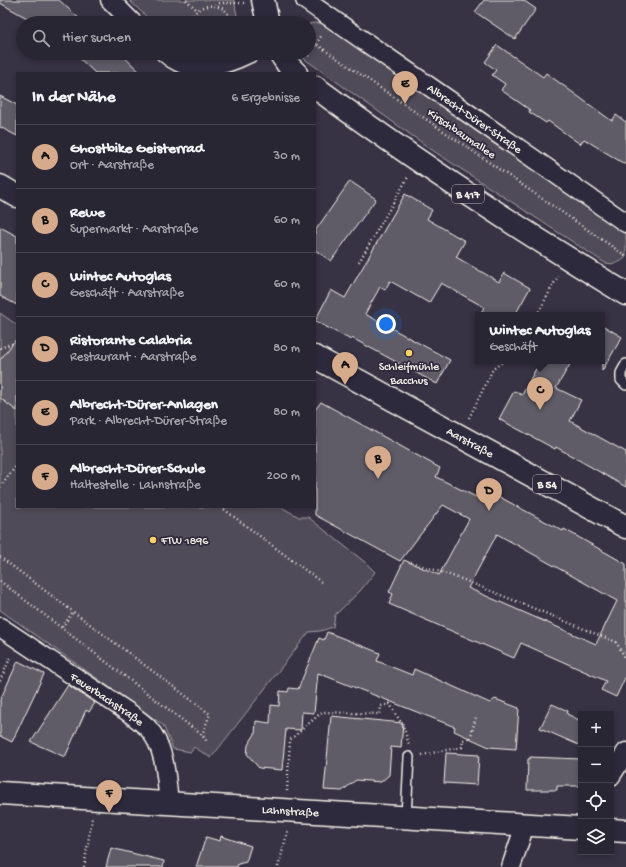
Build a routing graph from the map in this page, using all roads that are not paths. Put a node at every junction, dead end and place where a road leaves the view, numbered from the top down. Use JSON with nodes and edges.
{"nodes":[{"id":1,"x":110,"y":0,"type":"edge"},
{"id":2,"x":305,"y":0,"type":"edge"},
{"id":3,"x":126,"y":16,"type":"edge"},
{"id":4,"x":175,"y":60,"type":"edge"},
{"id":5,"x":234,"y":60,"type":"edge"},
{"id":6,"x":286,"y":60,"type":"edge"},
{"id":7,"x":202,"y":70,"type":"edge"},
{"id":8,"x":295,"y":72,"type":"edge"},
{"id":9,"x":316,"y":88,"type":"edge"},
{"id":10,"x":0,"y":186,"type":"edge"},
{"id":11,"x":16,"y":195,"type":"edge"},
{"id":12,"x":626,"y":222,"type":"edge"},
{"id":13,"x":626,"y":294,"type":"edge"},
{"id":14,"x":316,"y":358,"type":"edge"},
{"id":15,"x":626,"y":364,"type":"edge"},
{"id":16,"x":626,"y":385,"type":"edge"},
{"id":17,"x":626,"y":527,"type":"edge"},
{"id":18,"x":0,"y":627,"type":"edge"},
{"id":19,"x":626,"y":752,"type":"edge"},
{"id":20,"x":409,"y":757,"type":"road end"},
{"id":21,"x":614,"y":771,"type":"edge"},
{"id":22,"x":0,"y":793,"type":"edge"},
{"id":23,"x":169,"y":804,"type":"junction"},
{"id":24,"x":406,"y":817,"type":"junction"},
{"id":25,"x":525,"y":825,"type":"junction"},
{"id":26,"x":578,"y":828,"type":"edge"},
{"id":27,"x":614,"y":830,"type":"edge"},
{"id":28,"x":626,"y":831,"type":"edge"},
{"id":29,"x":511,"y":867,"type":"edge"}],
"edges":[{"from":1,"to":3,"type":"street"},
{"from":2,"to":12,"type":"street","name":"Albrecht-Dürer-Straße"},
{"from":4,"to":7,"type":"street"},
{"from":5,"to":7,"type":"street"},
{"from":6,"to":8,"type":"main road"},
{"from":9,"to":13,"type":"main road","number":"B 417"},
{"from":10,"to":11,"type":"main road"},
{"from":14,"to":17,"type":"main road","name":"Aarstraße","number":"B 54"},
{"from":15,"to":16,"type":"lane"},
{"from":18,"to":23,"type":"street","name":"Feuerbachstraße"},
{"from":19,"to":21,"type":"street"},
{"from":20,"to":24,"type":"lane"},
{"from":22,"to":23,"type":"main road","name":"Lahnstraße"},
{"from":23,"to":24,"type":"main road","name":"Lahnstraße"},
{"from":24,"to":25,"type":"main road","name":"Lahnstraße"},
{"from":25,"to":26,"type":"main road","name":"Lahnstraße"},
{"from":25,"to":29,"type":"street"},
{"from":27,"to":28,"type":"main road"}]}
